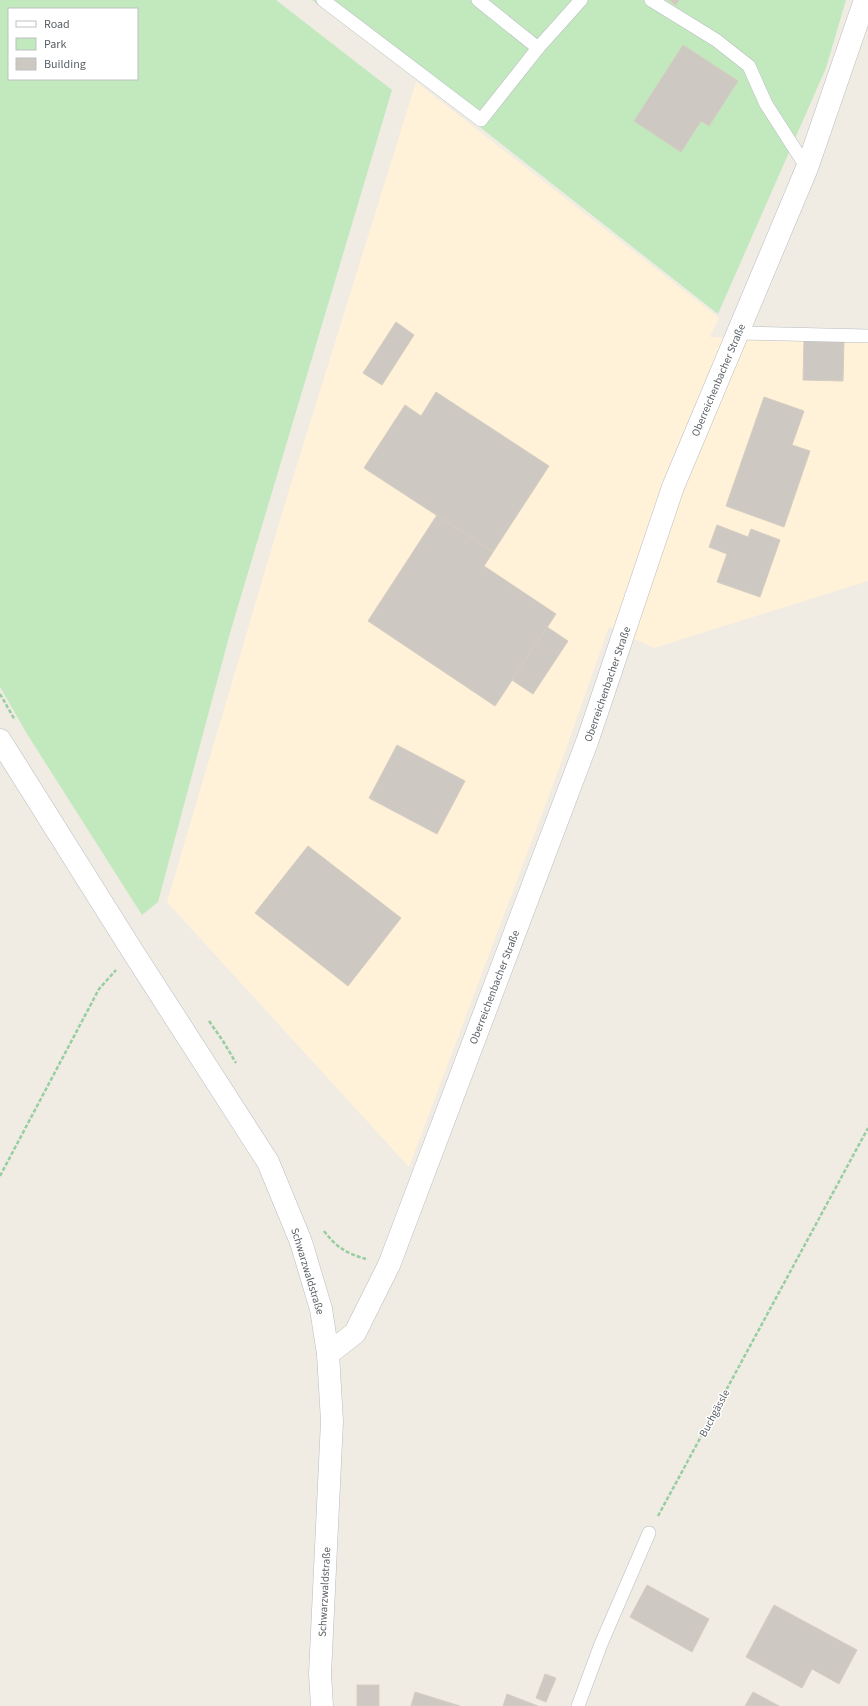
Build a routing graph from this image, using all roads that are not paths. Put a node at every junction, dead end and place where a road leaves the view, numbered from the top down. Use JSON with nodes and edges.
{"nodes":[{"id":1,"x":323,"y":0,"type":"edge"},
{"id":2,"x":478,"y":0,"type":"edge"},
{"id":3,"x":581,"y":0,"type":"edge"},
{"id":4,"x":651,"y":0,"type":"edge"},
{"id":5,"x":865,"y":0,"type":"edge"},
{"id":6,"x":538,"y":48,"type":"junction"},
{"id":7,"x":807,"y":168,"type":"junction"},
{"id":8,"x":738,"y":333,"type":"junction"},
{"id":9,"x":868,"y":336,"type":"edge"},
{"id":10,"x":0,"y":740,"type":"edge"},
{"id":11,"x":328,"y":1354,"type":"junction"},
{"id":12,"x":649,"y":1533,"type":"road end"},
{"id":13,"x":322,"y":1706,"type":"edge"},
{"id":14,"x":578,"y":1706,"type":"edge"}],
"edges":[{"from":1,"to":6,"type":"lane"},
{"from":2,"to":6,"type":"lane"},
{"from":3,"to":6,"type":"lane"},
{"from":4,"to":7,"type":"lane"},
{"from":5,"to":7,"type":"street","name":"Oberreichenbacher Straße"},
{"from":7,"to":8,"type":"street","name":"Oberreichenbacher Straße"},
{"from":8,"to":9,"type":"lane"},
{"from":8,"to":11,"type":"street","name":"Oberreichenbacher Straße"},
{"from":10,"to":11,"type":"street","name":"Schwarzwaldstraße"},
{"from":11,"to":13,"type":"street","name":"Schwarzwaldstraße"},
{"from":12,"to":14,"type":"lane"}]}
